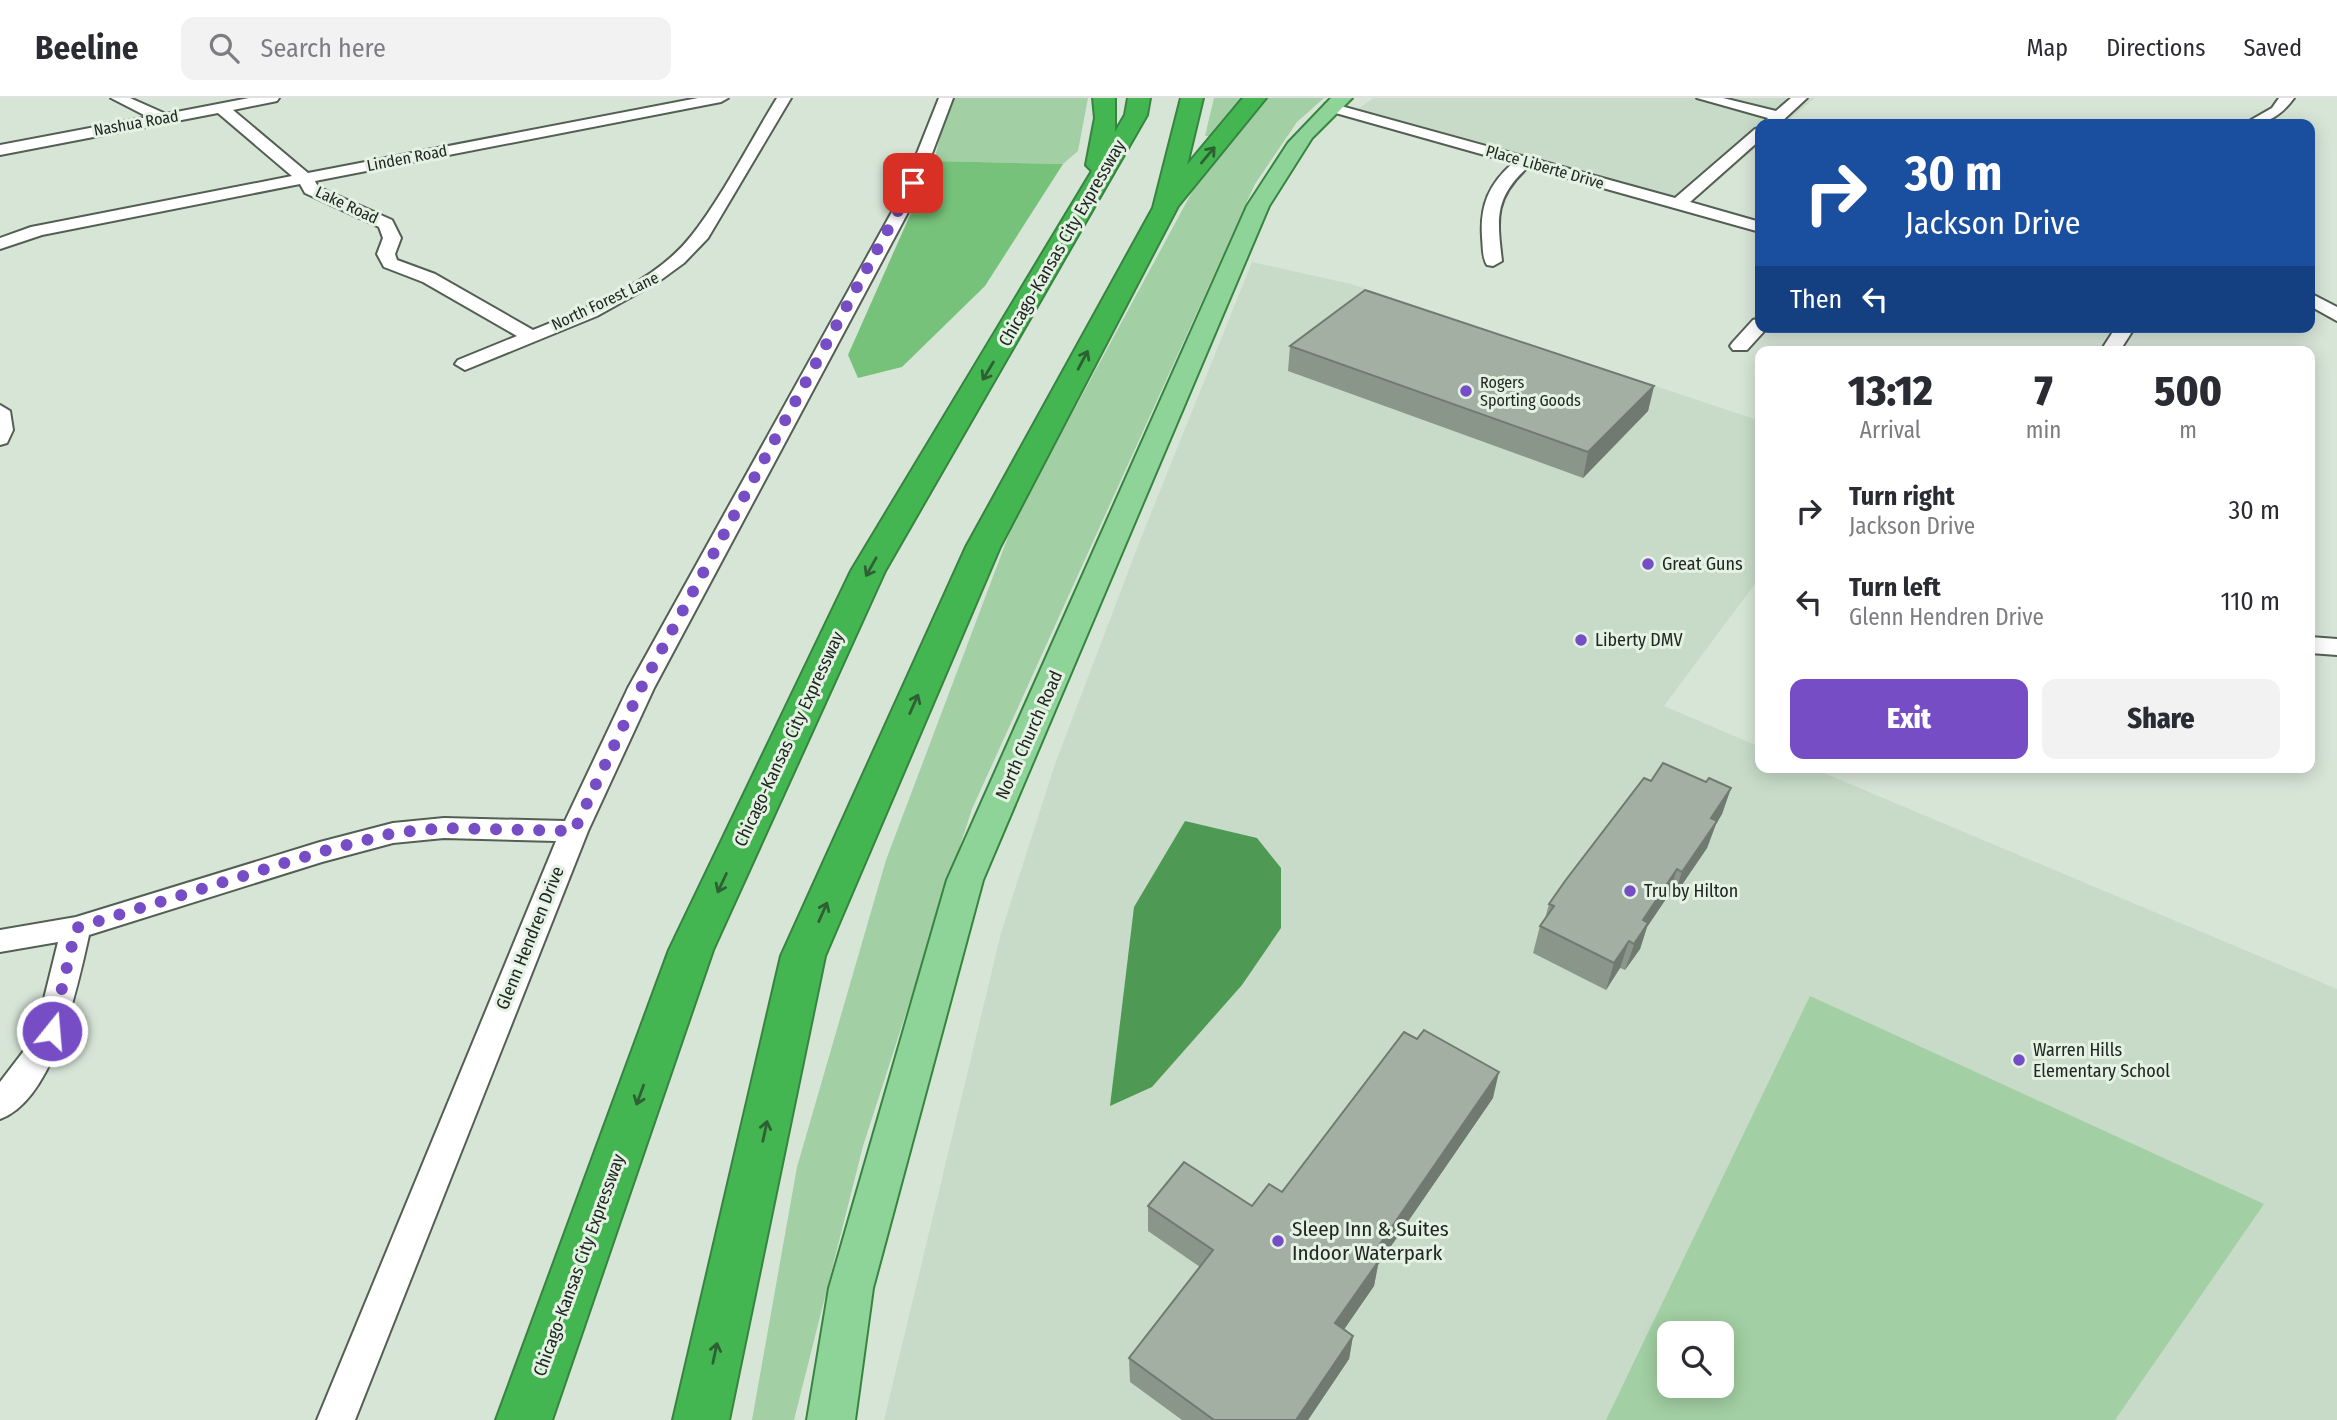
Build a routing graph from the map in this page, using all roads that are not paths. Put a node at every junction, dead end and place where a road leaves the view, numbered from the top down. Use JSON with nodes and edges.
{"nodes":[{"id":1,"x":118,"y":98,"type":"edge"},
{"id":2,"x":272,"y":98,"type":"edge"},
{"id":3,"x":721,"y":98,"type":"edge"},
{"id":4,"x":784,"y":98,"type":"edge"},
{"id":5,"x":946,"y":98,"type":"edge"},
{"id":6,"x":1104,"y":98,"type":"edge"},
{"id":7,"x":1139,"y":98,"type":"edge"},
{"id":8,"x":1192,"y":98,"type":"edge"},
{"id":9,"x":1255,"y":98,"type":"edge"},
{"id":10,"x":1704,"y":98,"type":"edge"},
{"id":11,"x":1800,"y":98,"type":"edge"},
{"id":12,"x":2287,"y":98,"type":"edge"},
{"id":13,"x":1337,"y":103,"type":"edge"},
{"id":14,"x":221,"y":108,"type":"junction"},
{"id":15,"x":163,"y":118,"type":"junction"},
{"id":16,"x":1771,"y":119,"type":"edge"},
{"id":17,"x":1775,"y":119,"type":"edge"},
{"id":18,"x":2261,"y":119,"type":"edge"},
{"id":19,"x":1755,"y":136,"type":"edge"},
{"id":20,"x":0,"y":150,"type":"edge"},
{"id":21,"x":1525,"y":161,"type":"junction"},
{"id":22,"x":304,"y":178,"type":"junction"},
{"id":23,"x":1095,"y":186,"type":"junction"},
{"id":24,"x":1678,"y":204,"type":"junction"},
{"id":25,"x":1165,"y":208,"type":"junction"},
{"id":26,"x":93,"y":219,"type":"joint"},
{"id":27,"x":1755,"y":226,"type":"edge"},
{"id":28,"x":0,"y":244,"type":"edge"},
{"id":29,"x":1493,"y":261,"type":"dead end"},
{"id":30,"x":2315,"y":301,"type":"edge"},
{"id":31,"x":2337,"y":315,"type":"edge"},
{"id":32,"x":2315,"y":317,"type":"edge"},
{"id":33,"x":1755,"y":330,"type":"edge"},
{"id":34,"x":530,"y":336,"type":"junction"},
{"id":35,"x":1740,"y":346,"type":"dead end"},
{"id":36,"x":464,"y":364,"type":"dead end"},
{"id":37,"x":0,"y":411,"type":"edge"},
{"id":38,"x":0,"y":439,"type":"edge"},
{"id":39,"x":2315,"y":645,"type":"edge"},
{"id":40,"x":2337,"y":647,"type":"edge"},
{"id":41,"x":574,"y":831,"type":"junction"},
{"id":42,"x":76,"y":928,"type":"junction"},
{"id":43,"x":0,"y":941,"type":"edge"},
{"id":44,"x":0,"y":1105,"type":"edge"},
{"id":45,"x":336,"y":1420,"type":"edge"},
{"id":46,"x":524,"y":1420,"type":"edge"},
{"id":47,"x":701,"y":1420,"type":"edge"},
{"id":48,"x":831,"y":1420,"type":"edge"}],
"edges":[{"from":1,"to":15,"type":"street"},
{"from":2,"to":14,"type":"street","name":"Nashua Road"},
{"from":3,"to":22,"type":"street","name":"Linden Road"},
{"from":4,"to":34,"type":"street","name":"North Forest Lane"},
{"from":5,"to":41,"type":"street","name":"Glenn Hendren Drive"},
{"from":6,"to":23,"type":"highway"},
{"from":7,"to":23,"type":"highway","name":"Chicago-Kansas City Expressway"},
{"from":8,"to":25,"type":"highway"},
{"from":25,"to":9,"type":"highway","one_way":true},
{"from":10,"to":16,"type":"street"},
{"from":11,"to":17,"type":"street"},
{"from":12,"to":18,"type":"street"},
{"from":13,"to":21,"type":"street","name":"Place Liberte Drive"},
{"from":13,"to":48,"type":"main road","name":"North Church Road"},
{"from":14,"to":15,"type":"street","name":"Nashua Road"},
{"from":14,"to":22,"type":"street","name":"Lake Road"},
{"from":15,"to":20,"type":"street","name":"Nashua Road"},
{"from":19,"to":24,"type":"street"},
{"from":21,"to":24,"type":"street","name":"Place Liberte Drive"},
{"from":21,"to":29,"type":"street"},
{"from":22,"to":26,"type":"street","name":"Linden Road"},
{"from":22,"to":34,"type":"street","name":"Lake Road"},
{"from":23,"to":46,"type":"highway","name":"Chicago-Kansas City Expressway","one_way":true},
{"from":24,"to":27,"type":"street","name":"Place Liberte Drive"},
{"from":47,"to":25,"type":"highway","one_way":true},
{"from":26,"to":28,"type":"street"},
{"from":30,"to":31,"type":"street"},
{"from":31,"to":32,"type":"street"},
{"from":33,"to":35,"type":"street"},
{"from":34,"to":36,"type":"street","name":"North Forest Lane"},
{"from":37,"to":38,"type":"street"},
{"from":39,"to":40,"type":"street"},
{"from":41,"to":42,"type":"street"},
{"from":41,"to":45,"type":"street","name":"Glenn Hendren Drive"},
{"from":42,"to":43,"type":"street"},
{"from":42,"to":44,"type":"street"}]}
